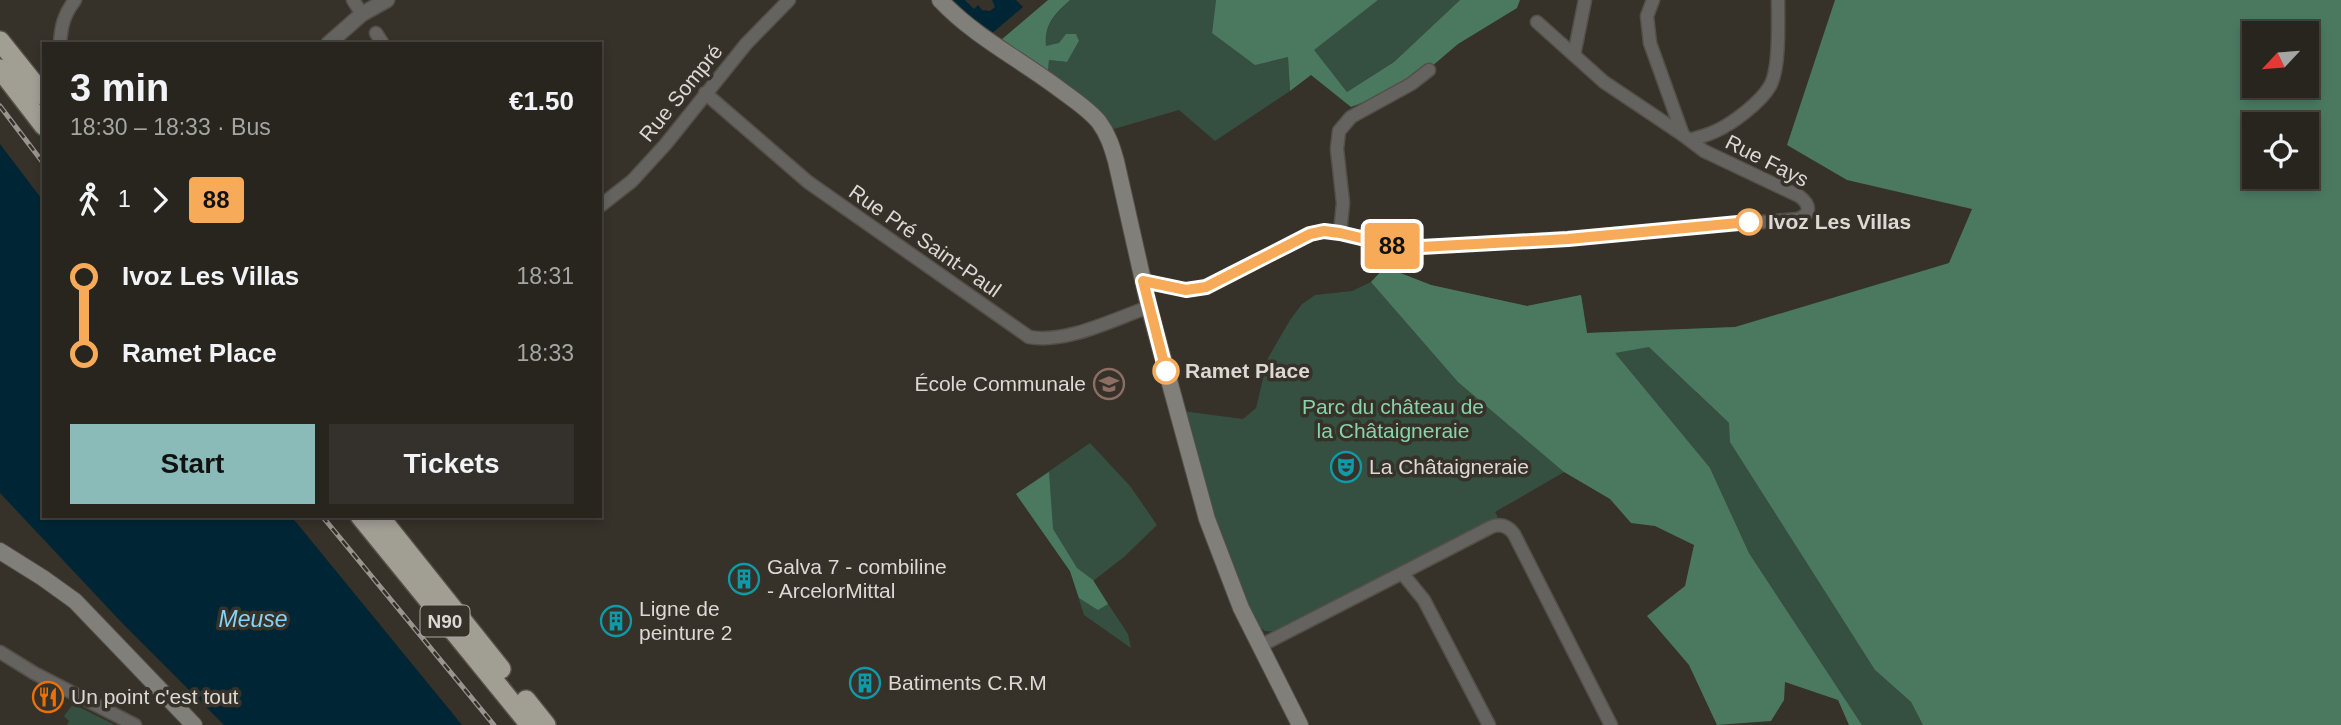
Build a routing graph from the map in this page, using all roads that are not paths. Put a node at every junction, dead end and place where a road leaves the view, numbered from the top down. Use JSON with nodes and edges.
{"nodes":[{"id":1,"x":75,"y":0,"type":"edge"},
{"id":2,"x":353,"y":0,"type":"edge"},
{"id":3,"x":387,"y":0,"type":"edge"},
{"id":4,"x":789,"y":0,"type":"edge"},
{"id":5,"x":940,"y":0,"type":"edge"},
{"id":6,"x":1585,"y":0,"type":"edge"},
{"id":7,"x":1653,"y":0,"type":"edge"},
{"id":8,"x":1778,"y":0,"type":"edge"},
{"id":9,"x":362,"y":14,"type":"junction"},
{"id":10,"x":1536,"y":22,"type":"dead end"},
{"id":11,"x":0,"y":41,"type":"edge"},
{"id":12,"x":60,"y":42,"type":"edge"},
{"id":13,"x":330,"y":42,"type":"edge"},
{"id":14,"x":1574,"y":55,"type":"junction"},
{"id":15,"x":0,"y":69,"type":"edge"},
{"id":16,"x":1429,"y":70,"type":"dead end"},
{"id":17,"x":706,"y":93,"type":"junction"},
{"id":18,"x":42,"y":94,"type":"edge"},
{"id":19,"x":42,"y":123,"type":"edge"},
{"id":20,"x":1687,"y":138,"type":"junction"},
{"id":21,"x":602,"y":204,"type":"edge"},
{"id":22,"x":1340,"y":233,"type":"junction"},
{"id":23,"x":1143,"y":281,"type":"junction"},
{"id":24,"x":1149,"y":307,"type":"junction"},
{"id":25,"x":361,"y":518,"type":"edge"},
{"id":26,"x":381,"y":518,"type":"edge"},
{"id":27,"x":0,"y":551,"type":"edge"},
{"id":28,"x":1402,"y":573,"type":"junction"},
{"id":29,"x":1260,"y":646,"type":"junction"},
{"id":30,"x":0,"y":652,"type":"edge"},
{"id":31,"x":135,"y":725,"type":"edge"},
{"id":32,"x":194,"y":725,"type":"edge"},
{"id":33,"x":530,"y":725,"type":"edge"},
{"id":34,"x":546,"y":725,"type":"edge"},
{"id":35,"x":1300,"y":725,"type":"edge"},
{"id":36,"x":1489,"y":725,"type":"edge"},
{"id":37,"x":1611,"y":725,"type":"edge"}],
"edges":[{"from":1,"to":12,"type":"street"},
{"from":2,"to":9,"type":"street"},
{"from":3,"to":9,"type":"street"},
{"from":4,"to":17,"type":"street","name":"Rue Sompré"},
{"from":5,"to":23,"type":"main road"},
{"from":6,"to":14,"type":"street"},
{"from":7,"to":20,"type":"street"},
{"from":8,"to":20,"type":"street","name":"Rue Fays"},
{"from":9,"to":13,"type":"street"},
{"from":10,"to":14,"type":"street"},
{"from":11,"to":18,"type":"highway"},
{"from":14,"to":20,"type":"street"},
{"from":15,"to":19,"type":"highway"},
{"from":16,"to":22,"type":"street"},
{"from":17,"to":21,"type":"street","name":"Rue Sompré"},
{"from":17,"to":24,"type":"street","name":"Rue Pré Saint-Paul"},
{"from":20,"to":22,"type":"street","name":"Rue Fays"},
{"from":22,"to":23,"type":"street","name":"Rue Fays"},
{"from":23,"to":24,"type":"main road"},
{"from":24,"to":29,"type":"main road"},
{"from":25,"to":33,"type":"highway","number":"N90"},
{"from":26,"to":34,"type":"highway","number":"N90"},
{"from":27,"to":32,"type":"main road"},
{"from":28,"to":29,"type":"street"},
{"from":28,"to":36,"type":"street"},
{"from":28,"to":37,"type":"street"},
{"from":29,"to":35,"type":"main road"},
{"from":30,"to":31,"type":"street"}]}
